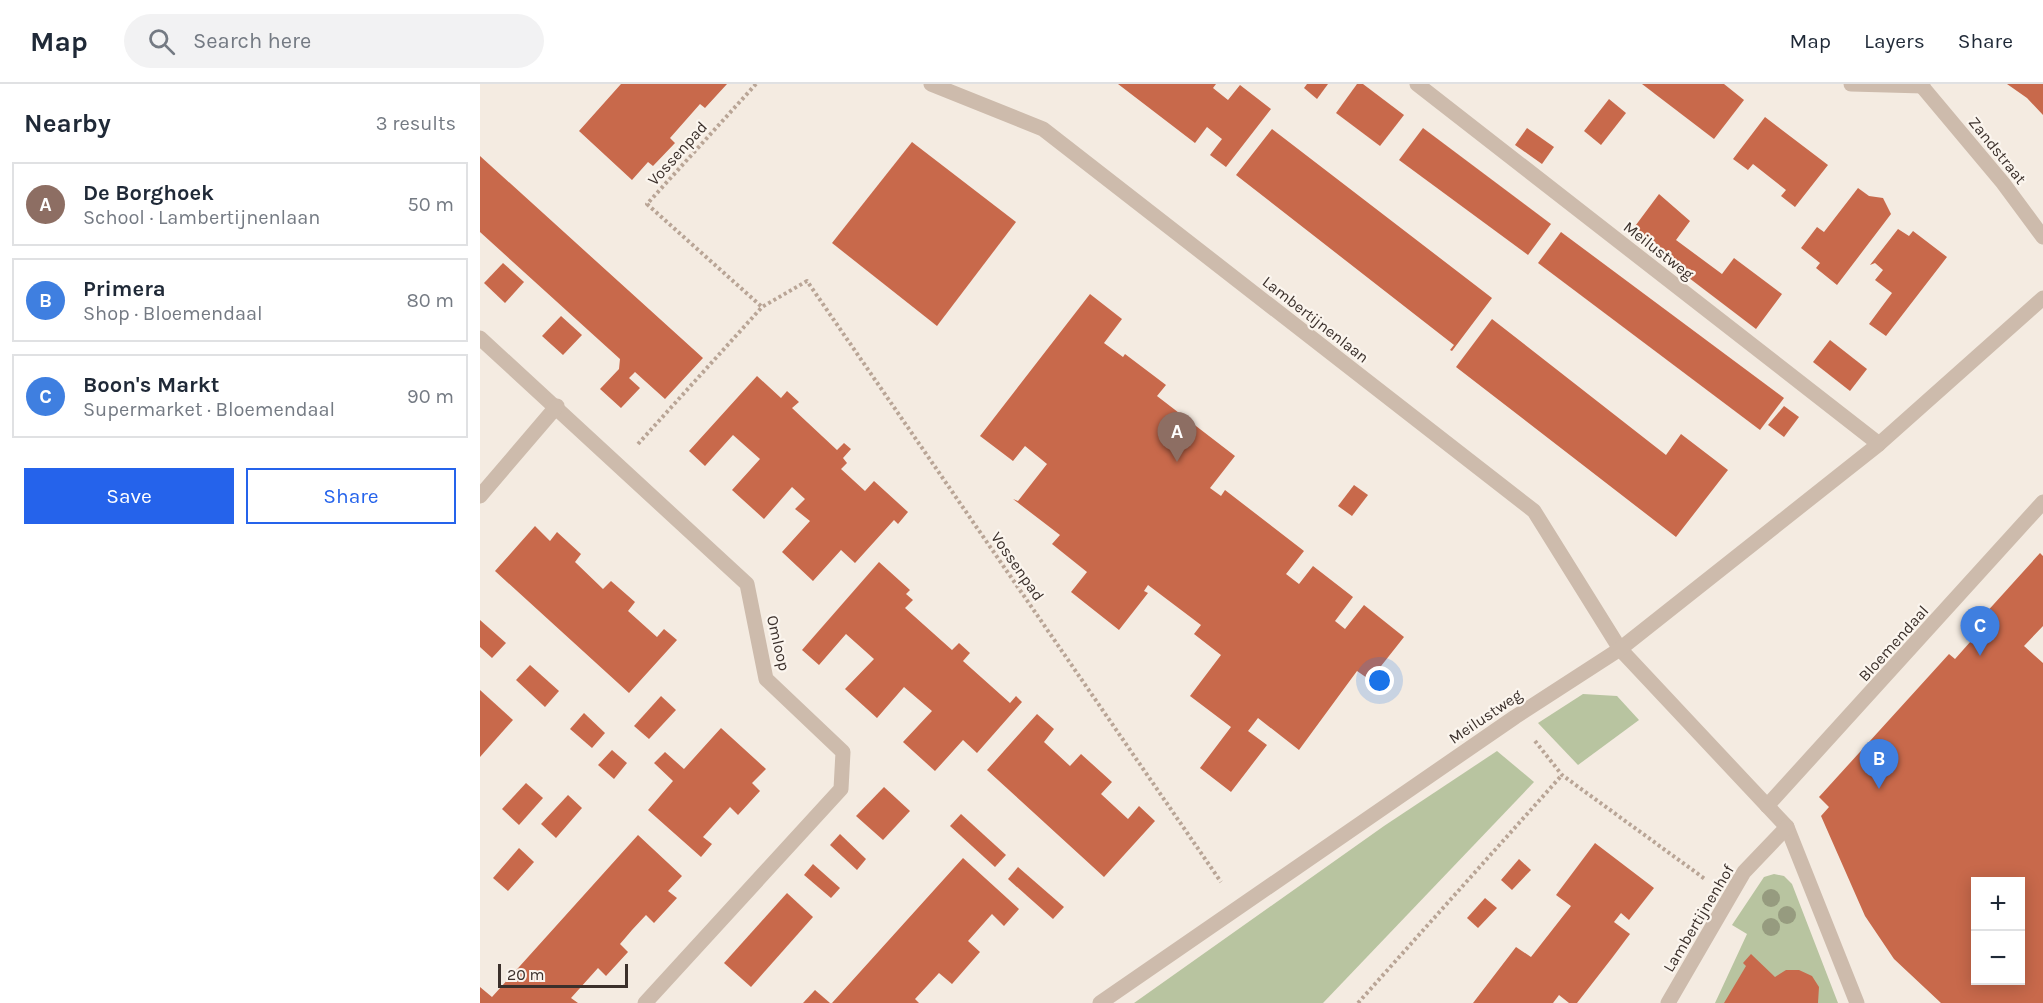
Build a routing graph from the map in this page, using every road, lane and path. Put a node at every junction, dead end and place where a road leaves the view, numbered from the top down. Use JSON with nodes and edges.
{"nodes":[{"id":1,"x":756,"y":84,"type":"edge"},
{"id":2,"x":931,"y":84,"type":"edge"},
{"id":3,"x":1417,"y":84,"type":"edge"},
{"id":4,"x":1851,"y":84,"type":"edge"},
{"id":5,"x":1922,"y":85,"type":"edge"},
{"id":6,"x":2043,"y":237,"type":"edge"},
{"id":7,"x":2043,"y":298,"type":"edge"},
{"id":8,"x":762,"y":307,"type":"junction"},
{"id":9,"x":480,"y":338,"type":"edge"},
{"id":10,"x":557,"y":405,"type":"junction"},
{"id":11,"x":1879,"y":444,"type":"junction"},
{"id":12,"x":618,"y":465,"type":"junction"},
{"id":13,"x":480,"y":496,"type":"edge"},
{"id":14,"x":2043,"y":502,"type":"edge"},
{"id":15,"x":1620,"y":649,"type":"junction"},
{"id":16,"x":1515,"y":717,"type":"junction"},
{"id":17,"x":1562,"y":775,"type":"junction"},
{"id":18,"x":1767,"y":806,"type":"junction"},
{"id":19,"x":1787,"y":827,"type":"junction"},
{"id":20,"x":1730,"y":897,"type":"junction"},
{"id":21,"x":1239,"y":908,"type":"junction"},
{"id":22,"x":645,"y":1003,"type":"edge"},
{"id":23,"x":1100,"y":1003,"type":"edge"},
{"id":24,"x":1358,"y":1003,"type":"edge"},
{"id":25,"x":1668,"y":1003,"type":"edge"},
{"id":26,"x":1857,"y":1003,"type":"edge"}],
"edges":[{"from":1,"to":8,"type":"path","name":"Vossenpad"},
{"from":2,"to":15,"type":"street","name":"Lambertijnenlaan"},
{"from":3,"to":11,"type":"street","name":"Meilustweg"},
{"from":4,"to":5,"type":"street","name":"Zandstraat"},
{"from":5,"to":6,"type":"street","name":"Zandstraat"},
{"from":7,"to":11,"type":"street","name":"Meilustweg"},
{"from":8,"to":12,"type":"path","name":"Vossenpad"},
{"from":8,"to":21,"type":"path","name":"Vossenpad"},
{"from":9,"to":10,"type":"street","name":"Omloop"},
{"from":10,"to":12,"type":"street","name":"Omloop"},
{"from":10,"to":13,"type":"street"},
{"from":11,"to":15,"type":"street","name":"Meilustweg"},
{"from":12,"to":22,"type":"street","name":"Omloop"},
{"from":14,"to":18,"type":"street","name":"Bloemendaal"},
{"from":15,"to":16,"type":"street","name":"Meilustweg"},
{"from":15,"to":18,"type":"street"},
{"from":16,"to":17,"type":"path"},
{"from":16,"to":21,"type":"street","name":"Meilustweg"},
{"from":17,"to":20,"type":"path"},
{"from":17,"to":24,"type":"path"},
{"from":18,"to":19,"type":"street"},
{"from":19,"to":20,"type":"street","name":"Lambertijnenhof"},
{"from":19,"to":26,"type":"street"},
{"from":20,"to":25,"type":"street","name":"Lambertijnenhof"},
{"from":21,"to":23,"type":"street","name":"Meilustweg"}]}
